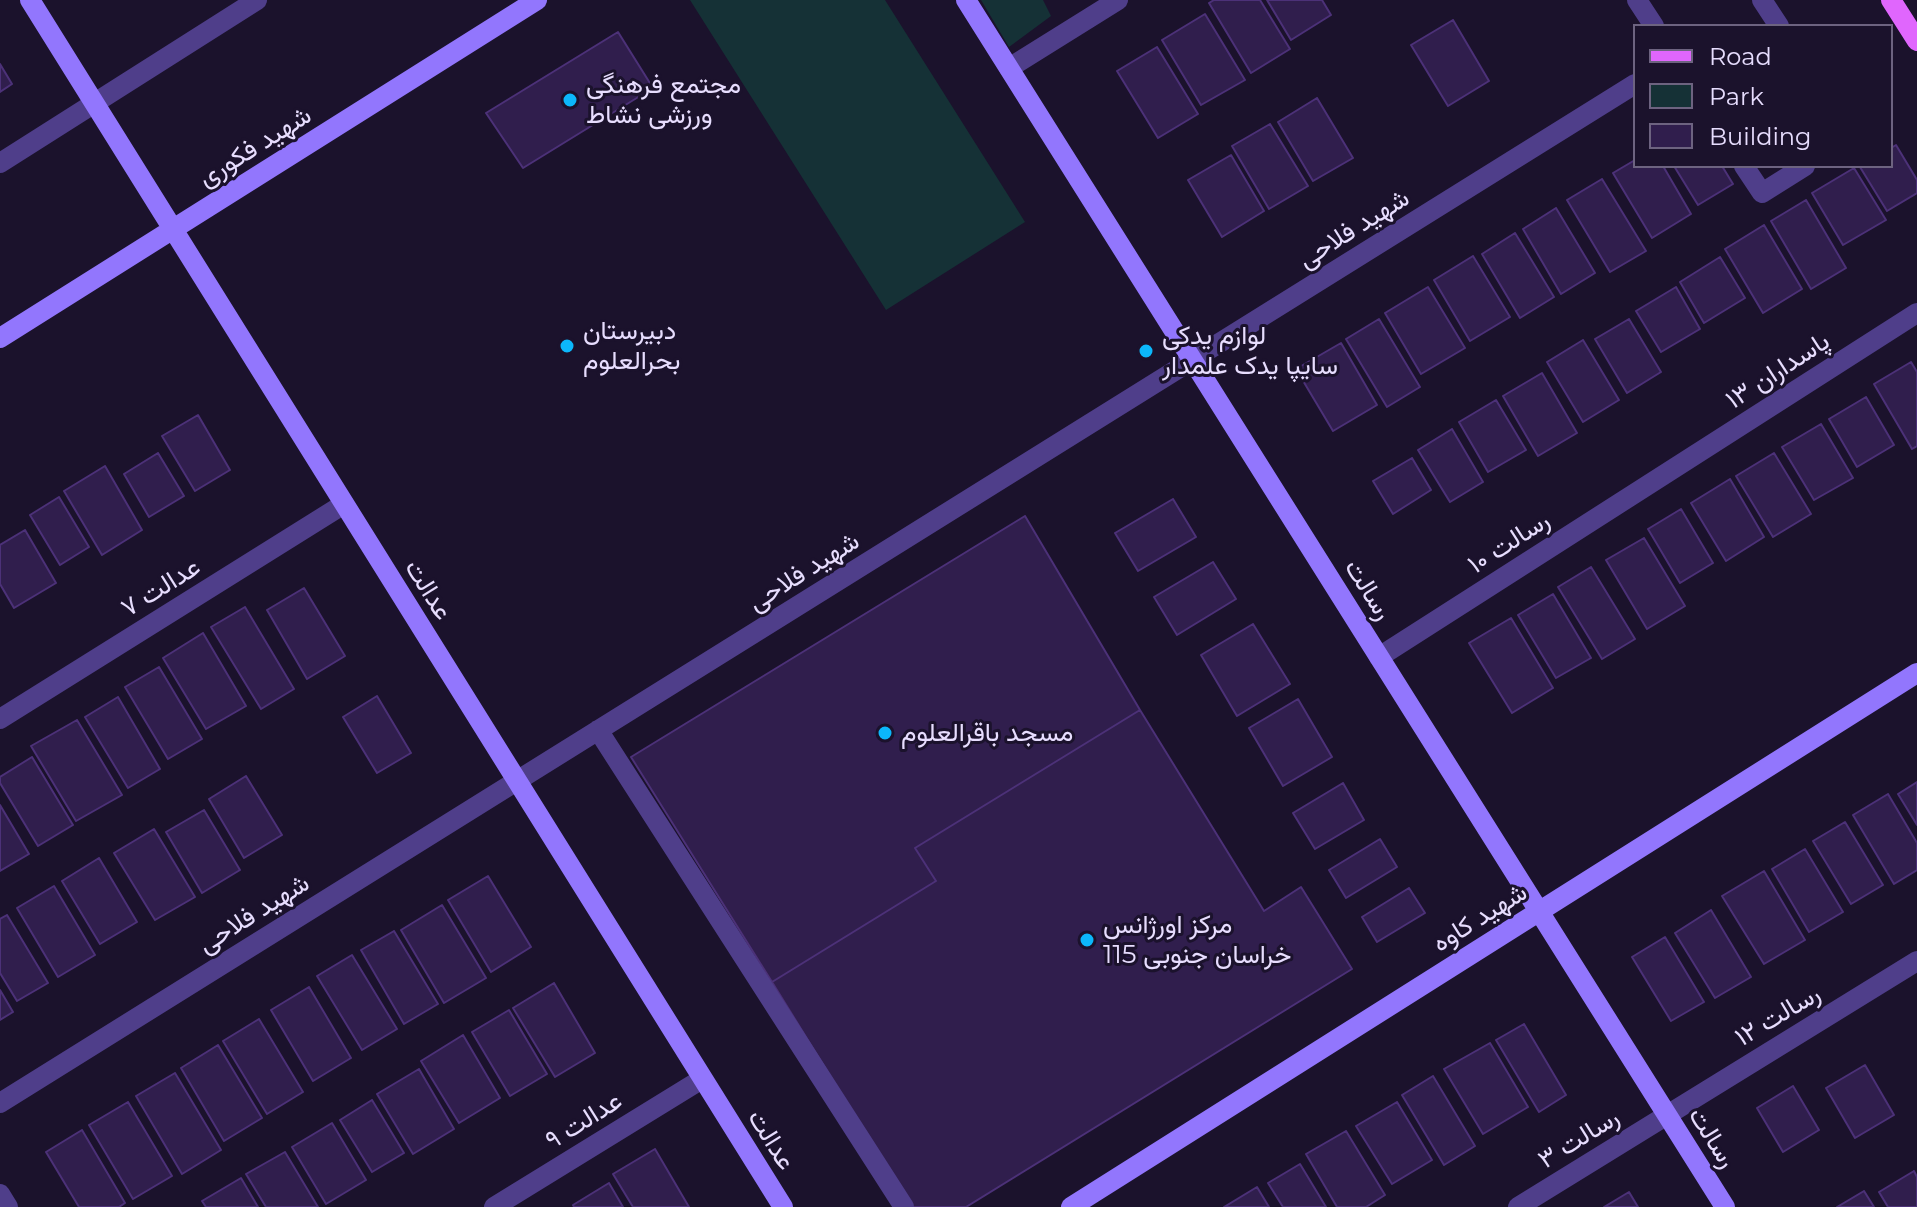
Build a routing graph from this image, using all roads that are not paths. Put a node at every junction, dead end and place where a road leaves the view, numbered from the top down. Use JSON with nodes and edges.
{"nodes":[{"id":1,"x":30,"y":0,"type":"edge"},
{"id":2,"x":257,"y":0,"type":"edge"},
{"id":3,"x":537,"y":0,"type":"edge"},
{"id":4,"x":966,"y":0,"type":"edge"},
{"id":5,"x":1118,"y":0,"type":"edge"},
{"id":6,"x":1637,"y":0,"type":"edge"},
{"id":7,"x":1762,"y":0,"type":"edge"},
{"id":8,"x":1891,"y":0,"type":"edge"},
{"id":9,"x":1653,"y":24,"type":"edge"},
{"id":10,"x":1778,"y":24,"type":"edge"},
{"id":11,"x":1917,"y":41,"type":"edge"},
{"id":12,"x":1009,"y":68,"type":"junction"},
{"id":13,"x":1633,"y":85,"type":"edge"},
{"id":14,"x":95,"y":104,"type":"junction"},
{"id":15,"x":0,"y":163,"type":"edge"},
{"id":16,"x":1745,"y":168,"type":"edge"},
{"id":17,"x":1802,"y":168,"type":"edge"},
{"id":18,"x":173,"y":229,"type":"junction"},
{"id":19,"x":1917,"y":313,"type":"edge"},
{"id":20,"x":0,"y":338,"type":"edge"},
{"id":21,"x":1193,"y":360,"type":"junction"},
{"id":22,"x":1667,"y":473,"type":"joint"},
{"id":23,"x":344,"y":504,"type":"junction"},
{"id":24,"x":1379,"y":657,"type":"junction"},
{"id":25,"x":1917,"y":673,"type":"edge"},
{"id":26,"x":3,"y":717,"type":"edge"},
{"id":27,"x":598,"y":730,"type":"junction"},
{"id":28,"x":517,"y":781,"type":"junction"},
{"id":29,"x":1539,"y":911,"type":"junction"},
{"id":30,"x":1917,"y":961,"type":"edge"},
{"id":31,"x":702,"y":1079,"type":"junction"},
{"id":32,"x":0,"y":1103,"type":"edge"},
{"id":33,"x":1667,"y":1114,"type":"junction"},
{"id":34,"x":0,"y":1194,"type":"edge"},
{"id":35,"x":8,"y":1207,"type":"edge"},
{"id":36,"x":494,"y":1207,"type":"edge"},
{"id":37,"x":783,"y":1207,"type":"edge"},
{"id":38,"x":904,"y":1207,"type":"edge"},
{"id":39,"x":1071,"y":1207,"type":"edge"},
{"id":40,"x":1518,"y":1207,"type":"edge"},
{"id":41,"x":1725,"y":1207,"type":"edge"}],
"edges":[{"from":1,"to":14,"type":"street","name":"عدالت"},
{"from":2,"to":14,"type":"street"},
{"from":3,"to":18,"type":"street","name":"شهید فکوری"},
{"from":4,"to":12,"type":"street","name":"رسالت"},
{"from":5,"to":12,"type":"street"},
{"from":6,"to":9,"type":"street"},
{"from":7,"to":10,"type":"street"},
{"from":8,"to":11,"type":"main road"},
{"from":12,"to":21,"type":"street","name":"رسالت"},
{"from":13,"to":21,"type":"street","name":"شهید فلاحی"},
{"from":14,"to":15,"type":"street"},
{"from":14,"to":18,"type":"street","name":"عدالت"},
{"from":16,"to":17,"type":"street"},
{"from":18,"to":20,"type":"street","name":"شهید فکوری"},
{"from":18,"to":23,"type":"street","name":"عدالت"},
{"from":19,"to":22,"type":"street","name":"پاسداران ۱۳"},
{"from":21,"to":24,"type":"street","name":"رسالت"},
{"from":21,"to":27,"type":"street","name":"شهید فلاحی"},
{"from":22,"to":24,"type":"street","name":"رسالت ۱۰"},
{"from":23,"to":26,"type":"street","name":"عدالت ۷"},
{"from":23,"to":28,"type":"street","name":"عدالت"},
{"from":24,"to":29,"type":"street","name":"رسالت"},
{"from":25,"to":29,"type":"street","name":"شهید کاوه"},
{"from":27,"to":28,"type":"street","name":"شهید فلاحی"},
{"from":27,"to":38,"type":"street"},
{"from":28,"to":31,"type":"street","name":"عدالت"},
{"from":28,"to":32,"type":"street","name":"شهید فلاحی"},
{"from":29,"to":33,"type":"street","name":"رسالت"},
{"from":29,"to":39,"type":"street","name":"شهید کاوه"},
{"from":30,"to":33,"type":"street","name":"رسالت ۱۲"},
{"from":31,"to":36,"type":"street","name":"عدالت ۹"},
{"from":31,"to":37,"type":"street","name":"عدالت"},
{"from":33,"to":40,"type":"street","name":"رسالت ۳"},
{"from":33,"to":41,"type":"street","name":"رسالت"},
{"from":34,"to":35,"type":"street"}]}
